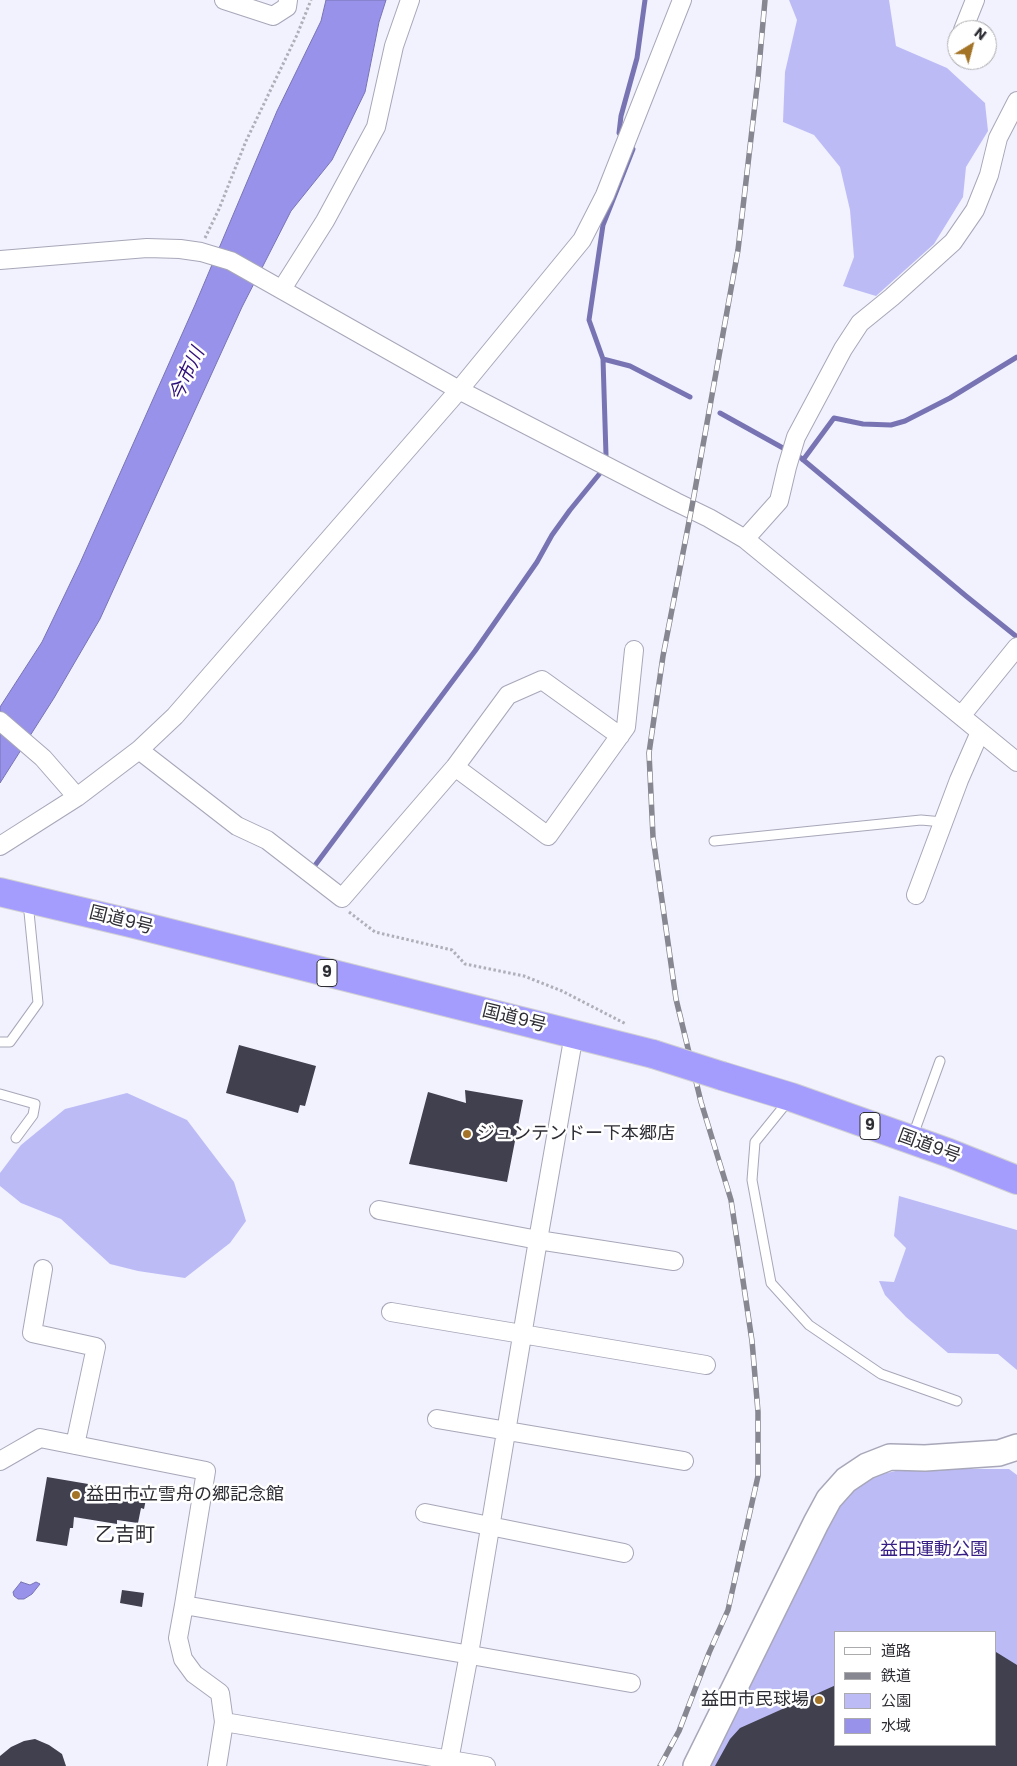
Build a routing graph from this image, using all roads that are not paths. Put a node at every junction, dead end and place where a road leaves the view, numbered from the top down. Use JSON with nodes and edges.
{"nodes":[{"id":1,"x":224,"y":0,"type":"edge"},
{"id":2,"x":288,"y":0,"type":"edge"},
{"id":3,"x":410,"y":0,"type":"edge"},
{"id":4,"x":682,"y":0,"type":"edge"},
{"id":5,"x":975,"y":0,"type":"edge"},
{"id":6,"x":966,"y":20,"type":"edge"},
{"id":7,"x":1017,"y":101,"type":"edge"},
{"id":8,"x":0,"y":260,"type":"edge"},
{"id":9,"x":275,"y":285,"type":"junction"},
{"id":10,"x":459,"y":390,"type":"junction"},
{"id":11,"x":745,"y":540,"type":"junction"},
{"id":12,"x":1017,"y":647,"type":"edge"},
{"id":13,"x":634,"y":650,"type":"dead end"},
{"id":14,"x":961,"y":716,"type":"junction"},
{"id":15,"x":0,"y":720,"type":"edge"},
{"id":16,"x":980,"y":732,"type":"junction"},
{"id":17,"x":620,"y":736,"type":"junction"},
{"id":18,"x":139,"y":750,"type":"junction"},
{"id":19,"x":1017,"y":762,"type":"edge"},
{"id":20,"x":455,"y":767,"type":"junction"},
{"id":21,"x":77,"y":797,"type":"junction"},
{"id":22,"x":943,"y":822,"type":"junction"},
{"id":23,"x":714,"y":841,"type":"dead end"},
{"id":24,"x":0,"y":846,"type":"edge"},
{"id":25,"x":11,"y":895,"type":"edge"},
{"id":26,"x":916,"y":895,"type":"dead end"},
{"id":27,"x":574,"y":1034,"type":"junction"},
{"id":28,"x":0,"y":1042,"type":"edge"},
{"id":29,"x":940,"y":1061,"type":"dead end"},
{"id":30,"x":0,"y":1094,"type":"edge"},
{"id":31,"x":791,"y":1097,"type":"junction"},
{"id":32,"x":16,"y":1138,"type":"dead end"},
{"id":33,"x":912,"y":1140,"type":"junction"},
{"id":34,"x":1017,"y":1180,"type":"edge"},
{"id":35,"x":379,"y":1210,"type":"dead end"},
{"id":36,"x":538,"y":1240,"type":"junction"},
{"id":37,"x":674,"y":1261,"type":"dead end"},
{"id":38,"x":43,"y":1268,"type":"dead end"},
{"id":39,"x":391,"y":1312,"type":"dead end"},
{"id":40,"x":522,"y":1335,"type":"junction"},
{"id":41,"x":706,"y":1365,"type":"dead end"},
{"id":42,"x":957,"y":1401,"type":"dead end"},
{"id":43,"x":437,"y":1419,"type":"dead end"},
{"id":44,"x":507,"y":1432,"type":"junction"},
{"id":45,"x":75,"y":1445,"type":"junction"},
{"id":46,"x":1017,"y":1447,"type":"edge"},
{"id":47,"x":0,"y":1461,"type":"edge"},
{"id":48,"x":684,"y":1461,"type":"dead end"},
{"id":49,"x":425,"y":1513,"type":"dead end"},
{"id":50,"x":491,"y":1527,"type":"junction"},
{"id":51,"x":624,"y":1553,"type":"dead end"},
{"id":52,"x":184,"y":1605,"type":"junction"},
{"id":53,"x":469,"y":1654,"type":"junction"},
{"id":54,"x":631,"y":1684,"type":"dead end"},
{"id":55,"x":224,"y":1722,"type":"junction"},
{"id":56,"x":449,"y":1763,"type":"edge"},
{"id":57,"x":217,"y":1766,"type":"edge"},
{"id":58,"x":486,"y":1766,"type":"edge"},
{"id":59,"x":696,"y":1766,"type":"edge"}],
"edges":[{"from":1,"to":2,"type":"street"},
{"from":3,"to":9,"type":"street"},
{"from":4,"to":10,"type":"street"},
{"from":5,"to":6,"type":"street"},
{"from":7,"to":11,"type":"street"},
{"from":8,"to":9,"type":"street"},
{"from":9,"to":10,"type":"street"},
{"from":10,"to":11,"type":"street"},
{"from":10,"to":18,"type":"street"},
{"from":11,"to":14,"type":"street"},
{"from":12,"to":14,"type":"street"},
{"from":13,"to":17,"type":"street"},
{"from":14,"to":16,"type":"street"},
{"from":15,"to":21,"type":"street"},
{"from":16,"to":19,"type":"street"},
{"from":16,"to":22,"type":"street"},
{"from":17,"to":20,"type":"street"},
{"from":17,"to":20,"type":"street"},
{"from":18,"to":20,"type":"street"},
{"from":18,"to":21,"type":"street"},
{"from":21,"to":24,"type":"street"},
{"from":22,"to":23,"type":"lane"},
{"from":22,"to":26,"type":"street"},
{"from":25,"to":27,"type":"highway","name":"国道9号","number":"9"},
{"from":25,"to":28,"type":"lane"},
{"from":27,"to":31,"type":"highway","name":"国道9号","number":"9","bridge":true},
{"from":27,"to":36,"type":"street"},
{"from":29,"to":33,"type":"lane"},
{"from":30,"to":32,"type":"lane"},
{"from":31,"to":33,"type":"highway","name":"国道9号","number":"9"},
{"from":31,"to":42,"type":"lane"},
{"from":33,"to":34,"type":"highway","name":"国道9号","number":"9"},
{"from":35,"to":36,"type":"street"},
{"from":36,"to":37,"type":"street"},
{"from":36,"to":40,"type":"street"},
{"from":38,"to":45,"type":"street"},
{"from":39,"to":40,"type":"street"},
{"from":40,"to":41,"type":"street"},
{"from":40,"to":44,"type":"street"},
{"from":43,"to":44,"type":"street"},
{"from":44,"to":48,"type":"street"},
{"from":44,"to":50,"type":"street"},
{"from":45,"to":47,"type":"street"},
{"from":45,"to":52,"type":"street"},
{"from":46,"to":59,"type":"street"},
{"from":49,"to":50,"type":"street"},
{"from":50,"to":51,"type":"street"},
{"from":50,"to":53,"type":"street"},
{"from":52,"to":53,"type":"street"},
{"from":52,"to":55,"type":"street"},
{"from":53,"to":54,"type":"street"},
{"from":53,"to":56,"type":"street"},
{"from":55,"to":56,"type":"street"},
{"from":55,"to":57,"type":"street"},
{"from":56,"to":58,"type":"street"}]}
